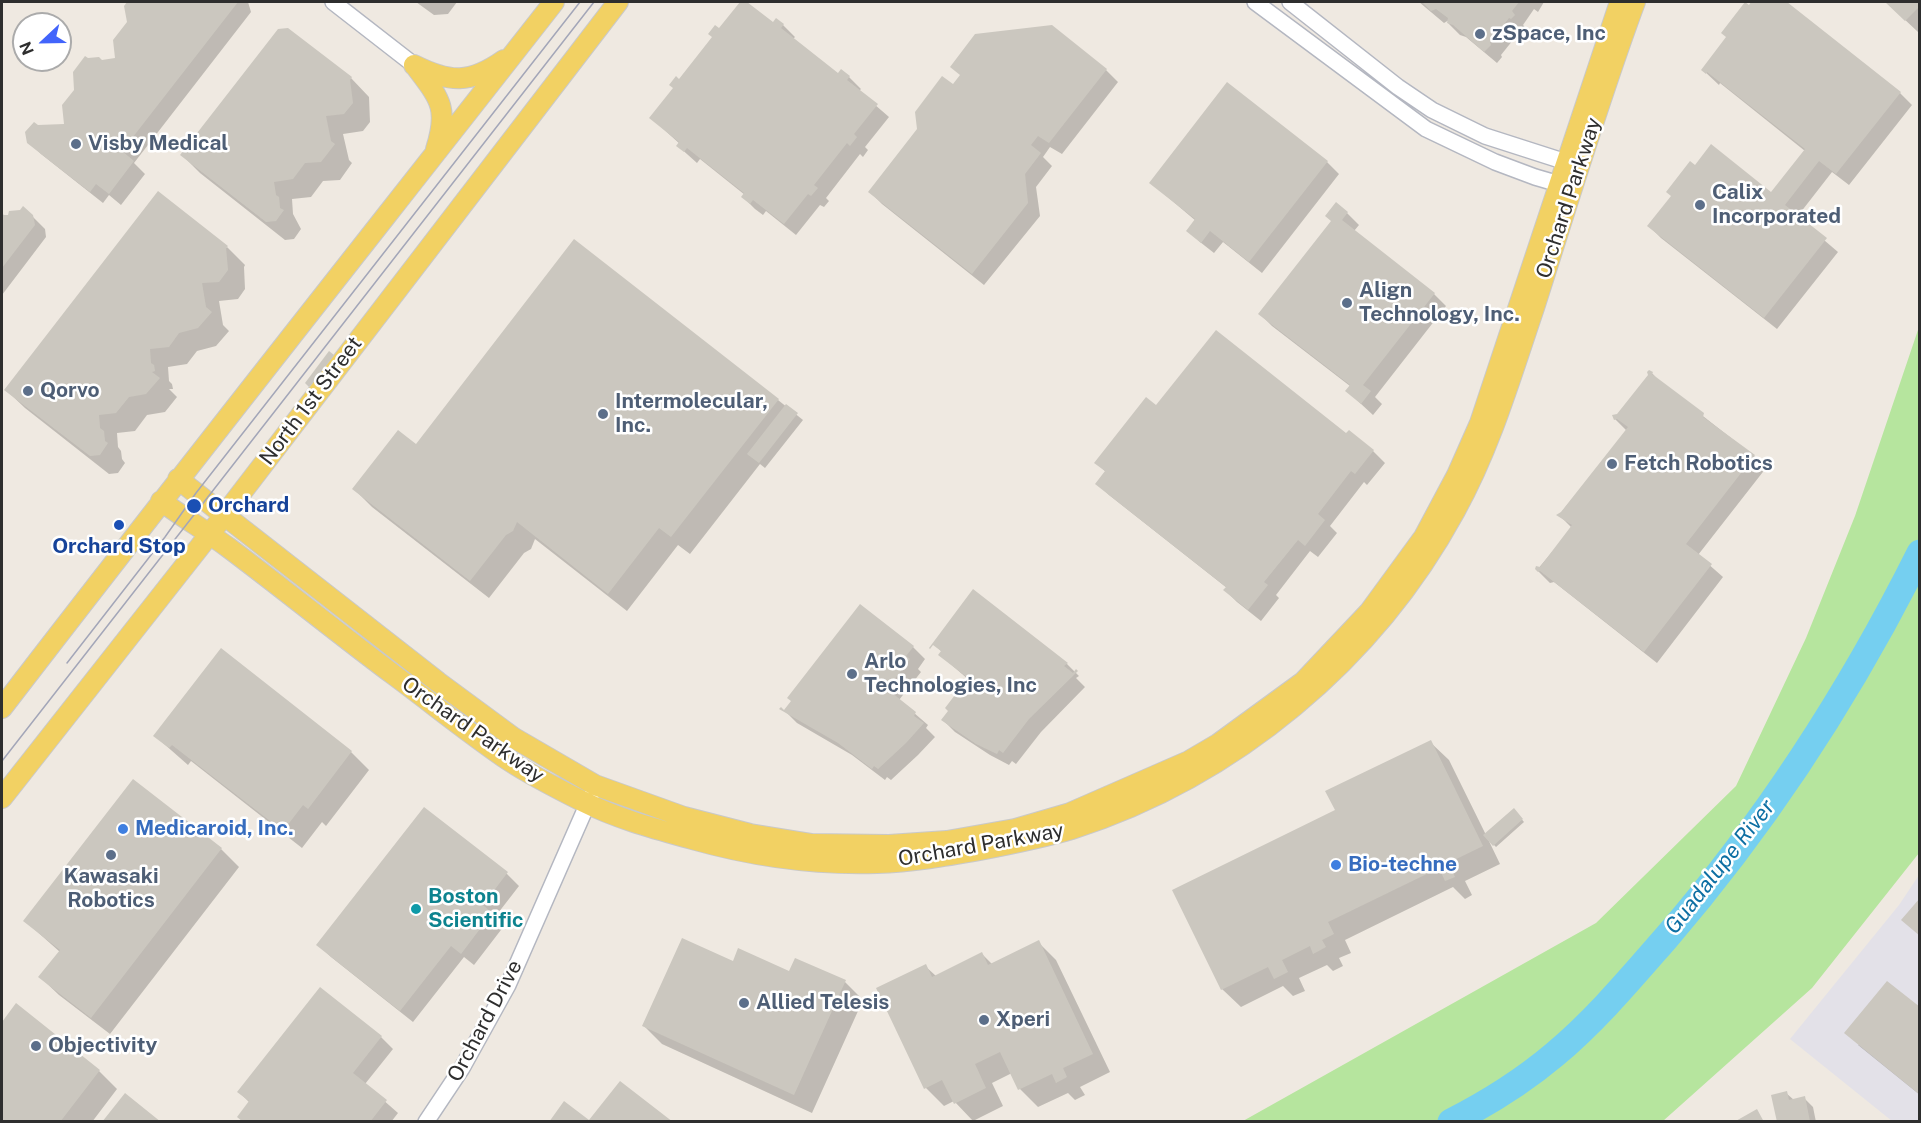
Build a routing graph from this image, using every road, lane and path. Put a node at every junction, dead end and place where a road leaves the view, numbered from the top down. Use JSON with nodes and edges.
{"nodes":[{"id":1,"x":333,"y":2,"type":"edge"},
{"id":2,"x":554,"y":2,"type":"edge"},
{"id":3,"x":618,"y":2,"type":"edge"},
{"id":4,"x":1255,"y":2,"type":"edge"},
{"id":5,"x":1290,"y":2,"type":"edge"},
{"id":6,"x":1620,"y":2,"type":"edge"},
{"id":7,"x":1635,"y":2,"type":"edge"},
{"id":8,"x":513,"y":54,"type":"junction"},
{"id":9,"x":414,"y":65,"type":"junction"},
{"id":10,"x":1432,"y":110,"type":"junction"},
{"id":11,"x":1426,"y":129,"type":"junction"},
{"id":12,"x":433,"y":158,"type":"junction"},
{"id":13,"x":1567,"y":174,"type":"junction"},
{"id":14,"x":178,"y":479,"type":"junction"},
{"id":15,"x":161,"y":501,"type":"junction"},
{"id":16,"x":224,"y":514,"type":"junction"},
{"id":17,"x":209,"y":535,"type":"junction"},
{"id":18,"x":342,"y":607,"type":"junction"},
{"id":19,"x":327,"y":625,"type":"junction"},
{"id":20,"x":438,"y":682,"type":"junction"},
{"id":21,"x":426,"y":699,"type":"junction"},
{"id":22,"x":2,"y":708,"type":"edge"},
{"id":23,"x":595,"y":785,"type":"junction"},
{"id":24,"x":2,"y":798,"type":"edge"},
{"id":25,"x":588,"y":805,"type":"junction"},
{"id":26,"x":748,"y":843,"type":"junction"},
{"id":27,"x":426,"y":1122,"type":"edge"}],
"edges":[{"from":1,"to":9,"type":"street"},
{"from":2,"to":8,"type":"main road"},
{"from":3,"to":16,"type":"main road","name":"North 1st Street"},
{"from":4,"to":11,"type":"street"},
{"from":5,"to":10,"type":"street"},
{"from":6,"to":13,"type":"main road","name":"Orchard Parkway"},
{"from":7,"to":13,"type":"main road","name":"Orchard Parkway"},
{"from":8,"to":9,"type":"main road"},
{"from":8,"to":12,"type":"main road"},
{"from":9,"to":12,"type":"main road"},
{"from":10,"to":11,"type":"street"},
{"from":10,"to":13,"type":"street"},
{"from":11,"to":13,"type":"street"},
{"from":12,"to":14,"type":"main road"},
{"from":13,"to":26,"type":"main road","name":"Orchard Parkway"},
{"from":14,"to":15,"type":"main road"},
{"from":14,"to":16,"type":"main road","name":"Orchard Parkway"},
{"from":15,"to":17,"type":"main road","name":"Orchard Parkway"},
{"from":15,"to":22,"type":"main road"},
{"from":16,"to":17,"type":"main road","name":"North 1st Street"},
{"from":16,"to":18,"type":"main road","name":"Orchard Parkway"},
{"from":17,"to":19,"type":"main road","name":"Orchard Parkway"},
{"from":17,"to":24,"type":"main road","name":"North 1st Street"},
{"from":18,"to":19,"type":"main road"},
{"from":18,"to":20,"type":"main road","name":"Orchard Parkway"},
{"from":19,"to":21,"type":"main road","name":"Orchard Parkway"},
{"from":20,"to":21,"type":"main road"},
{"from":20,"to":23,"type":"main road","name":"Orchard Parkway"},
{"from":21,"to":25,"type":"main road","name":"Orchard Parkway"},
{"from":23,"to":25,"type":"street","name":"Orchard Drive"},
{"from":23,"to":26,"type":"main road","name":"Orchard Parkway"},
{"from":25,"to":26,"type":"main road","name":"Orchard Parkway"},
{"from":25,"to":27,"type":"street","name":"Orchard Drive"}]}
